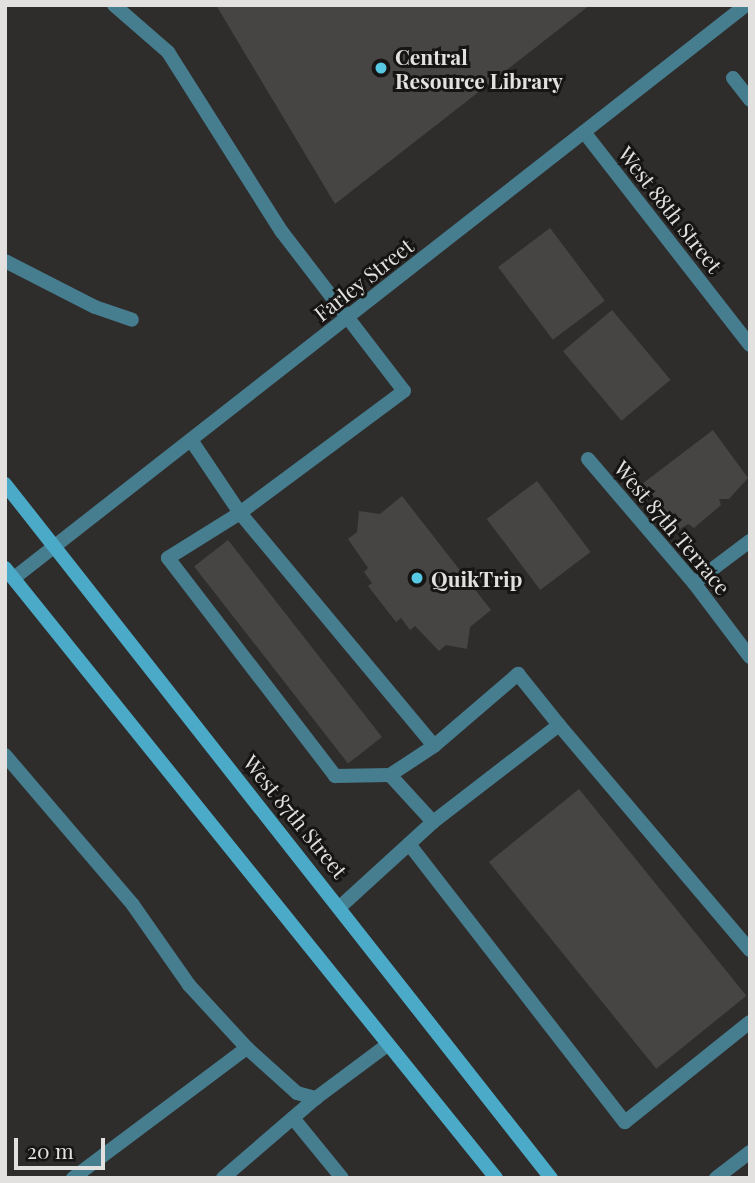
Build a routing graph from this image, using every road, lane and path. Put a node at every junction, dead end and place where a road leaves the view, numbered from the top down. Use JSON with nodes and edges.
{"nodes":[{"id":1,"x":114,"y":5,"type":"edge"},
{"id":2,"x":746,"y":5,"type":"edge"},
{"id":3,"x":733,"y":78,"type":"dead end"},
{"id":4,"x":750,"y":100,"type":"edge"},
{"id":5,"x":584,"y":132,"type":"junction"},
{"id":6,"x":5,"y":261,"type":"edge"},
{"id":7,"x":347,"y":318,"type":"junction"},
{"id":8,"x":132,"y":320,"type":"dead end"},
{"id":9,"x":750,"y":345,"type":"edge"},
{"id":10,"x":191,"y":440,"type":"junction"},
{"id":11,"x":588,"y":459,"type":"dead end"},
{"id":12,"x":5,"y":484,"type":"edge"},
{"id":13,"x":240,"y":513,"type":"junction"},
{"id":14,"x":750,"y":541,"type":"edge"},
{"id":15,"x":55,"y":546,"type":"junction"},
{"id":16,"x":8,"y":577,"type":"edge"},
{"id":17,"x":694,"y":583,"type":"junction"},
{"id":18,"x":750,"y":657,"type":"edge"},
{"id":19,"x":559,"y":725,"type":"junction"},
{"id":20,"x":433,"y":746,"type":"junction"},
{"id":21,"x":5,"y":755,"type":"edge"},
{"id":22,"x":390,"y":775,"type":"junction"},
{"id":23,"x":433,"y":822,"type":"junction"},
{"id":24,"x":409,"y":844,"type":"junction"},
{"id":25,"x":341,"y":906,"type":"junction"},
{"id":26,"x":750,"y":950,"type":"edge"},
{"id":27,"x":750,"y":1022,"type":"edge"},
{"id":28,"x":387,"y":1045,"type":"junction"},
{"id":29,"x":247,"y":1048,"type":"junction"},
{"id":30,"x":316,"y":1098,"type":"junction"},
{"id":31,"x":293,"y":1118,"type":"junction"},
{"id":32,"x":750,"y":1152,"type":"edge"},
{"id":33,"x":73,"y":1178,"type":"edge"},
{"id":34,"x":223,"y":1178,"type":"edge"},
{"id":35,"x":342,"y":1178,"type":"edge"},
{"id":36,"x":496,"y":1178,"type":"edge"},
{"id":37,"x":551,"y":1178,"type":"edge"},
{"id":38,"x":716,"y":1178,"type":"edge"}],
"edges":[{"from":1,"to":7,"type":"street"},
{"from":2,"to":5,"type":"street","name":"Farley Street"},
{"from":3,"to":4,"type":"street"},
{"from":5,"to":7,"type":"street","name":"Farley Street"},
{"from":5,"to":9,"type":"street","name":"West 88th Street"},
{"from":6,"to":8,"type":"street"},
{"from":7,"to":10,"type":"street","name":"Farley Street"},
{"from":7,"to":13,"type":"street"},
{"from":10,"to":13,"type":"street"},
{"from":10,"to":15,"type":"street","name":"Farley Street"},
{"from":11,"to":17,"type":"street","name":"West 87th Terrace"},
{"from":12,"to":15,"type":"main road","name":"West 87th Street"},
{"from":13,"to":20,"type":"street"},
{"from":13,"to":22,"type":"street"},
{"from":14,"to":17,"type":"street"},
{"from":15,"to":16,"type":"street","name":"Farley Street"},
{"from":15,"to":25,"type":"main road","name":"West 87th Street"},
{"from":16,"to":28,"type":"main road"},
{"from":17,"to":18,"type":"street","name":"West 87th Terrace"},
{"from":19,"to":20,"type":"street"},
{"from":19,"to":23,"type":"street"},
{"from":19,"to":26,"type":"street"},
{"from":20,"to":22,"type":"street"},
{"from":21,"to":29,"type":"street"},
{"from":22,"to":23,"type":"street"},
{"from":23,"to":24,"type":"street"},
{"from":24,"to":25,"type":"street"},
{"from":24,"to":27,"type":"street"},
{"from":25,"to":37,"type":"main road","name":"West 87th Street"},
{"from":28,"to":30,"type":"street"},
{"from":28,"to":36,"type":"main road"},
{"from":29,"to":30,"type":"street"},
{"from":29,"to":33,"type":"street"},
{"from":30,"to":31,"type":"street"},
{"from":31,"to":34,"type":"street"},
{"from":31,"to":35,"type":"street"},
{"from":32,"to":38,"type":"street"}]}
